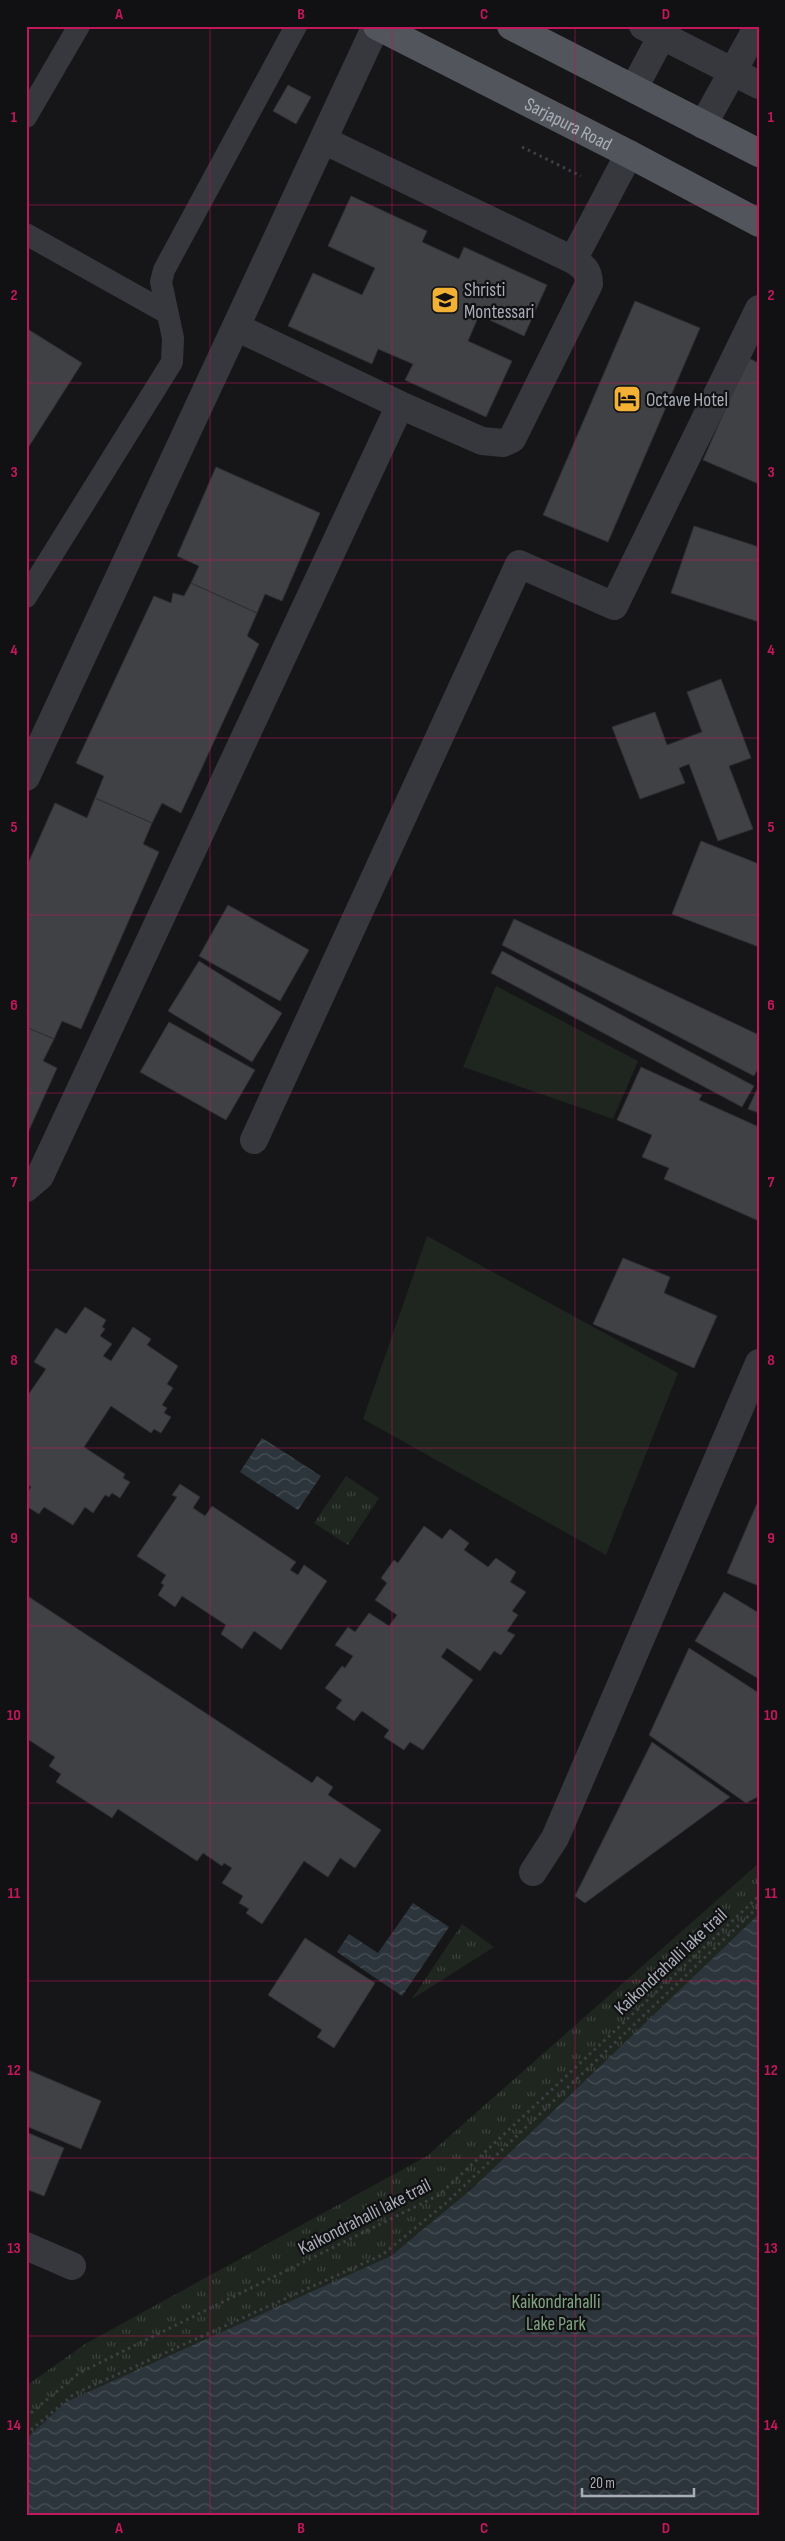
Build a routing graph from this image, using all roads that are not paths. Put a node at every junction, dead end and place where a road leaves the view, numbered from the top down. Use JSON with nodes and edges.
{"nodes":[{"id":1,"x":79,"y":26,"type":"edge"},
{"id":2,"x":296,"y":26,"type":"edge"},
{"id":3,"x":377,"y":26,"type":"edge"},
{"id":4,"x":511,"y":26,"type":"edge"},
{"id":5,"x":758,"y":26,"type":"edge"},
{"id":6,"x":657,"y":29,"type":"edge"},
{"id":7,"x":734,"y":71,"type":"junction"},
{"id":8,"x":759,"y":85,"type":"edge"},
{"id":9,"x":634,"y":88,"type":"junction"},
{"id":10,"x":26,"y":117,"type":"edge"},
{"id":11,"x":704,"y":124,"type":"junction"},
{"id":12,"x":323,"y":140,"type":"junction"},
{"id":13,"x":759,"y":153,"type":"edge"},
{"id":14,"x":629,"y":154,"type":"junction"},
{"id":15,"x":759,"y":223,"type":"edge"},
{"id":16,"x":26,"y":234,"type":"edge"},
{"id":17,"x":573,"y":260,"type":"junction"},
{"id":18,"x":759,"y":309,"type":"edge"},
{"id":19,"x":167,"y":313,"type":"junction"},
{"id":20,"x":236,"y":327,"type":"junction"},
{"id":21,"x":400,"y":405,"type":"junction"},
{"id":22,"x":26,"y":597,"type":"edge"},
{"id":23,"x":26,"y":778,"type":"edge"},
{"id":24,"x":254,"y":1140,"type":"dead end"},
{"id":25,"x":26,"y":1188,"type":"edge"},
{"id":26,"x":759,"y":1363,"type":"edge"},
{"id":27,"x":533,"y":1872,"type":"dead end"},
{"id":28,"x":26,"y":2246,"type":"edge"},
{"id":29,"x":72,"y":2266,"type":"dead end"}],
"edges":[{"from":1,"to":10,"type":"lane"},
{"from":2,"to":19,"type":"lane"},
{"from":3,"to":12,"type":"street"},
{"from":3,"to":14,"type":"main road","name":"Sarjapura Road"},
{"from":4,"to":9,"type":"main road"},
{"from":5,"to":7,"type":"street"},
{"from":6,"to":7,"type":"street"},
{"from":6,"to":9,"type":"street"},
{"from":7,"to":8,"type":"street"},
{"from":7,"to":11,"type":"street"},
{"from":9,"to":11,"type":"main road"},
{"from":11,"to":13,"type":"main road"},
{"from":12,"to":17,"type":"street"},
{"from":12,"to":20,"type":"street"},
{"from":14,"to":15,"type":"main road","name":"Sarjapura Road"},
{"from":14,"to":17,"type":"street"},
{"from":16,"to":19,"type":"lane"},
{"from":17,"to":21,"type":"street"},
{"from":18,"to":24,"type":"street"},
{"from":19,"to":22,"type":"lane"},
{"from":20,"to":21,"type":"street"},
{"from":20,"to":23,"type":"street"},
{"from":21,"to":25,"type":"street"},
{"from":26,"to":27,"type":"street"},
{"from":28,"to":29,"type":"street"}]}
